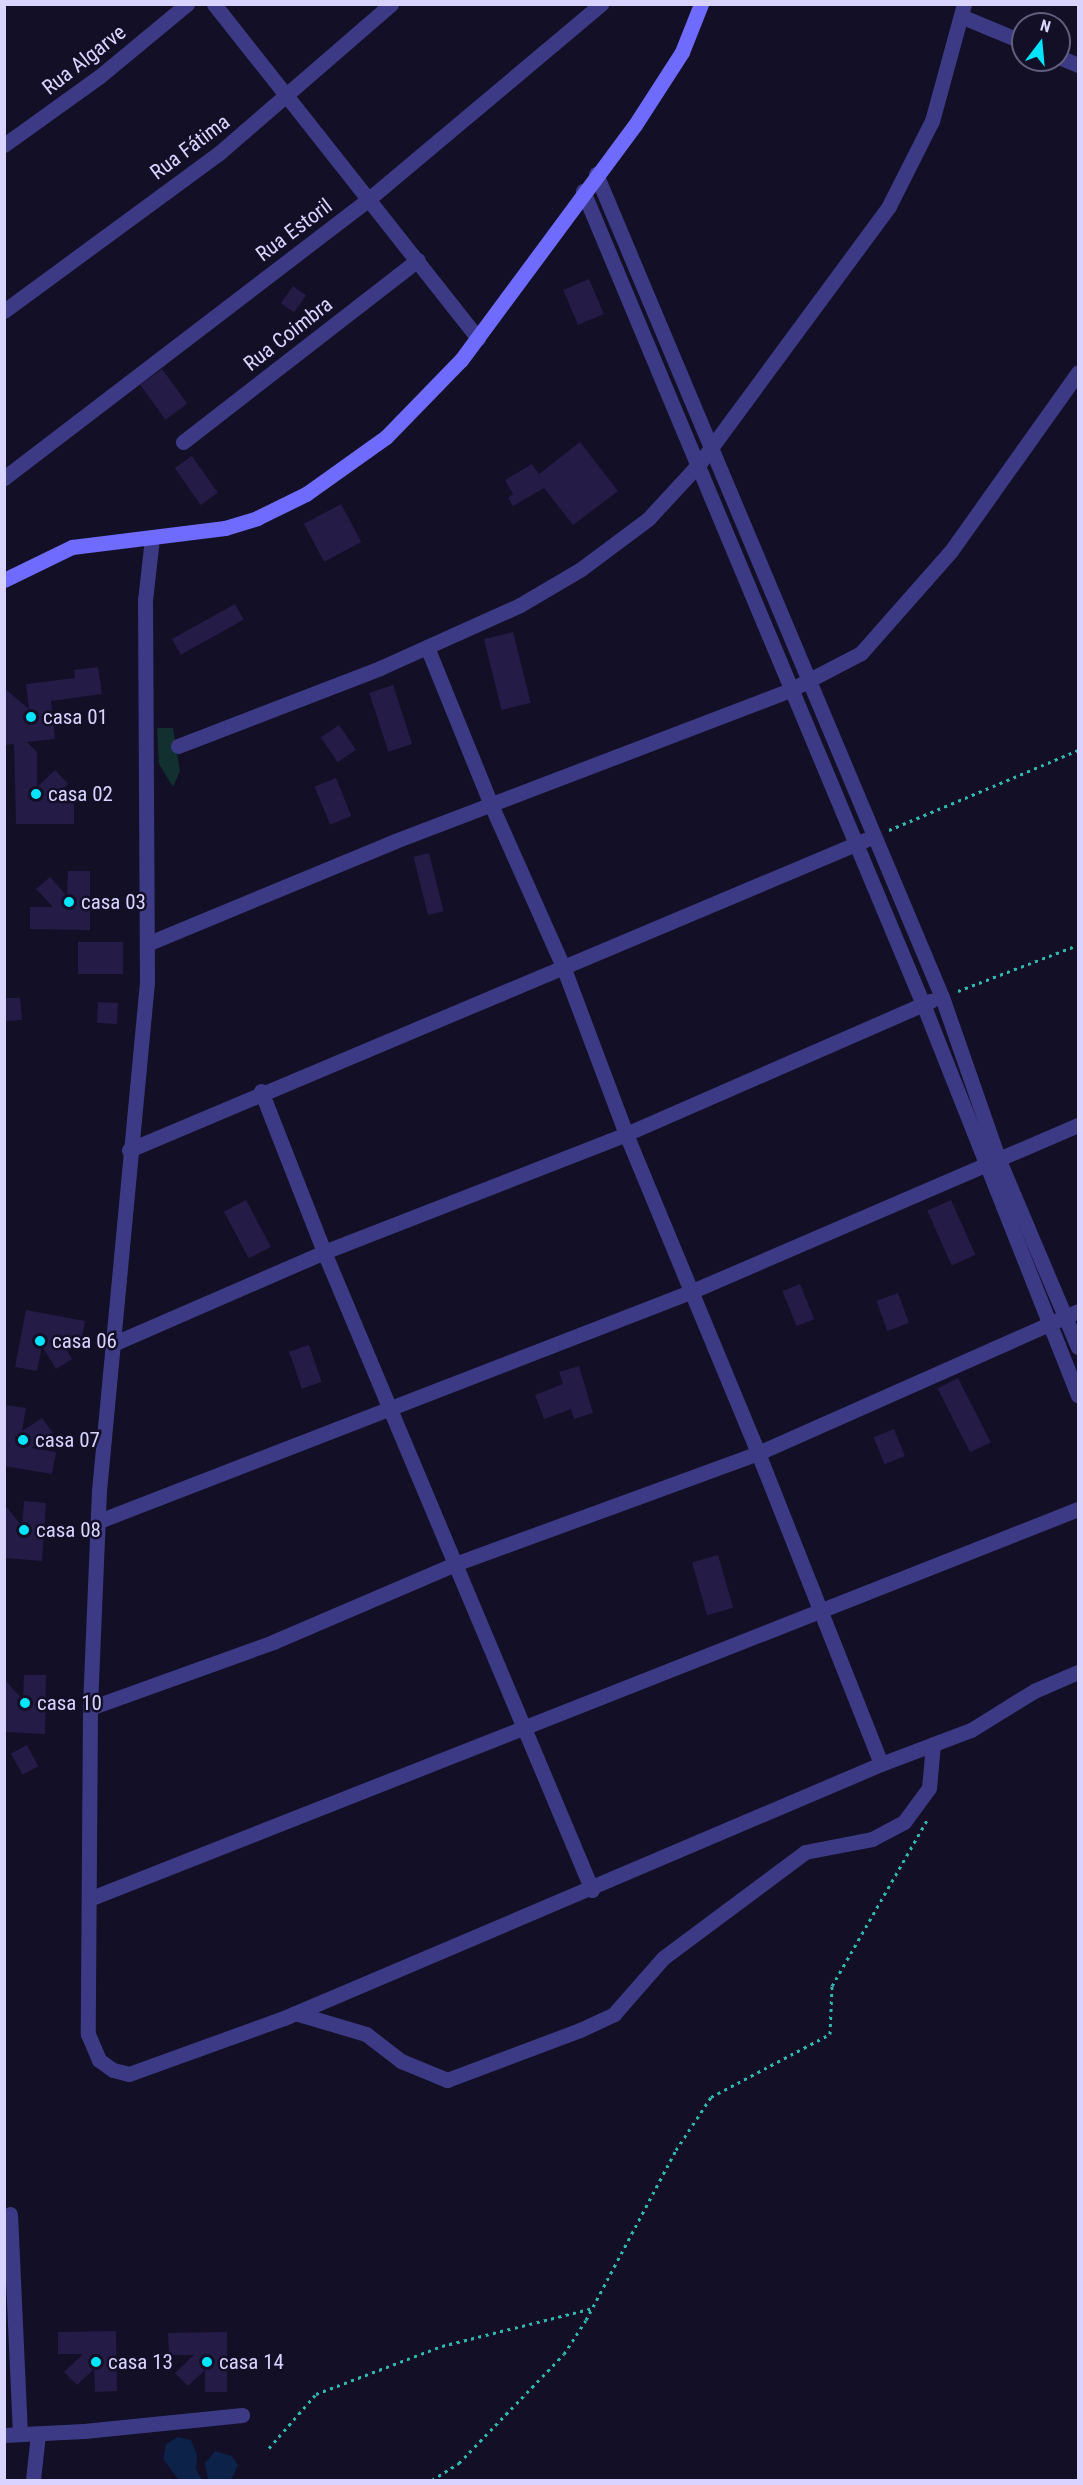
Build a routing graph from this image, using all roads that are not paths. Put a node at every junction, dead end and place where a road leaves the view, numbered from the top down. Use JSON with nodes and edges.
{"nodes":[{"id":1,"x":187,"y":4,"type":"edge"},
{"id":2,"x":214,"y":4,"type":"edge"},
{"id":3,"x":391,"y":4,"type":"edge"},
{"id":4,"x":602,"y":4,"type":"edge"},
{"id":5,"x":701,"y":4,"type":"edge"},
{"id":6,"x":964,"y":11,"type":"edge"},
{"id":7,"x":1011,"y":36,"type":"edge"},
{"id":8,"x":288,"y":97,"type":"junction"},
{"id":9,"x":4,"y":145,"type":"edge"},
{"id":10,"x":596,"y":174,"type":"junction"},
{"id":11,"x":583,"y":191,"type":"junction"},
{"id":12,"x":370,"y":198,"type":"junction"},
{"id":13,"x":418,"y":260,"type":"junction"},
{"id":14,"x":4,"y":311,"type":"edge"},
{"id":15,"x":478,"y":338,"type":"junction"},
{"id":16,"x":1078,"y":372,"type":"edge"},
{"id":17,"x":183,"y":442,"type":"dead end"},
{"id":18,"x":709,"y":447,"type":"junction"},
{"id":19,"x":699,"y":464,"type":"junction"},
{"id":20,"x":4,"y":478,"type":"edge"},
{"id":21,"x":152,"y":538,"type":"junction"},
{"id":22,"x":4,"y":580,"type":"edge"},
{"id":23,"x":427,"y":647,"type":"junction"},
{"id":24,"x":808,"y":680,"type":"junction"},
{"id":25,"x":790,"y":690,"type":"junction"},
{"id":26,"x":178,"y":746,"type":"dead end"},
{"id":27,"x":492,"y":807,"type":"junction"},
{"id":28,"x":873,"y":836,"type":"junction"},
{"id":29,"x":856,"y":843,"type":"junction"},
{"id":30,"x":149,"y":943,"type":"junction"},
{"id":31,"x":564,"y":969,"type":"junction"},
{"id":32,"x":942,"y":997,"type":"junction"},
{"id":33,"x":923,"y":1004,"type":"junction"},
{"id":34,"x":261,"y":1091,"type":"junction"},
{"id":35,"x":1078,"y":1125,"type":"edge"},
{"id":36,"x":626,"y":1134,"type":"junction"},
{"id":37,"x":129,"y":1149,"type":"junction"},
{"id":38,"x":991,"y":1161,"type":"junction"},
{"id":39,"x":324,"y":1252,"type":"junction"},
{"id":40,"x":690,"y":1292,"type":"junction"},
{"id":41,"x":1072,"y":1314,"type":"edge"},
{"id":42,"x":1049,"y":1325,"type":"junction"},
{"id":43,"x":115,"y":1343,"type":"junction"},
{"id":44,"x":1078,"y":1347,"type":"edge"},
{"id":45,"x":1078,"y":1395,"type":"edge"},
{"id":46,"x":392,"y":1409,"type":"junction"},
{"id":47,"x":758,"y":1453,"type":"junction"},
{"id":48,"x":1078,"y":1509,"type":"edge"},
{"id":49,"x":99,"y":1521,"type":"junction"},
{"id":50,"x":455,"y":1564,"type":"junction"},
{"id":51,"x":821,"y":1609,"type":"junction"},
{"id":52,"x":1078,"y":1672,"type":"edge"},
{"id":53,"x":90,"y":1708,"type":"junction"},
{"id":54,"x":524,"y":1726,"type":"junction"},
{"id":55,"x":933,"y":1744,"type":"junction"},
{"id":56,"x":881,"y":1764,"type":"junction"},
{"id":57,"x":592,"y":1890,"type":"junction"},
{"id":58,"x":89,"y":1899,"type":"junction"},
{"id":59,"x":295,"y":2013,"type":"junction"},
{"id":60,"x":10,"y":2214,"type":"dead end"},
{"id":61,"x":242,"y":2415,"type":"dead end"},
{"id":62,"x":20,"y":2434,"type":"junction"},
{"id":63,"x":38,"y":2434,"type":"junction"},
{"id":64,"x":4,"y":2435,"type":"edge"},
{"id":65,"x":33,"y":2481,"type":"edge"}],
"edges":[{"from":1,"to":9,"type":"street","name":"Rua Algarve"},
{"from":2,"to":8,"type":"street"},
{"from":3,"to":8,"type":"street","name":"Rua Fátima"},
{"from":4,"to":12,"type":"street","name":"Rua Estoril"},
{"from":5,"to":10,"type":"main road"},
{"from":6,"to":7,"type":"street"},
{"from":6,"to":18,"type":"street"},
{"from":8,"to":12,"type":"street"},
{"from":8,"to":14,"type":"street","name":"Rua Fátima"},
{"from":10,"to":11,"type":"main road"},
{"from":10,"to":18,"type":"street"},
{"from":11,"to":15,"type":"main road"},
{"from":11,"to":19,"type":"street"},
{"from":12,"to":13,"type":"street"},
{"from":12,"to":20,"type":"street","name":"Rua Estoril"},
{"from":13,"to":15,"type":"street"},
{"from":13,"to":17,"type":"street","name":"Rua Coimbra"},
{"from":15,"to":21,"type":"main road"},
{"from":16,"to":24,"type":"street"},
{"from":18,"to":19,"type":"street"},
{"from":18,"to":24,"type":"street"},
{"from":19,"to":23,"type":"street"},
{"from":19,"to":25,"type":"street"},
{"from":21,"to":22,"type":"main road"},
{"from":21,"to":30,"type":"street"},
{"from":23,"to":26,"type":"street"},
{"from":23,"to":27,"type":"street"},
{"from":24,"to":25,"type":"street"},
{"from":24,"to":28,"type":"street"},
{"from":25,"to":27,"type":"street"},
{"from":25,"to":29,"type":"street"},
{"from":27,"to":30,"type":"street"},
{"from":27,"to":31,"type":"street"},
{"from":28,"to":29,"type":"street"},
{"from":28,"to":32,"type":"street"},
{"from":29,"to":31,"type":"street"},
{"from":29,"to":33,"type":"street"},
{"from":30,"to":37,"type":"street"},
{"from":31,"to":34,"type":"street"},
{"from":31,"to":36,"type":"street"},
{"from":32,"to":33,"type":"street"},
{"from":32,"to":38,"type":"street"},
{"from":33,"to":36,"type":"street"},
{"from":33,"to":38,"type":"street"},
{"from":34,"to":37,"type":"street"},
{"from":34,"to":39,"type":"street"},
{"from":35,"to":38,"type":"street"},
{"from":36,"to":39,"type":"street"},
{"from":36,"to":40,"type":"street"},
{"from":37,"to":43,"type":"street"},
{"from":38,"to":40,"type":"street"},
{"from":38,"to":41,"type":"street"},
{"from":38,"to":42,"type":"street"},
{"from":39,"to":43,"type":"street"},
{"from":39,"to":46,"type":"street"},
{"from":40,"to":46,"type":"street"},
{"from":40,"to":47,"type":"street"},
{"from":41,"to":42,"type":"street"},
{"from":41,"to":44,"type":"street"},
{"from":42,"to":45,"type":"street"},
{"from":42,"to":47,"type":"street"},
{"from":43,"to":49,"type":"street"},
{"from":46,"to":49,"type":"street"},
{"from":46,"to":50,"type":"street"},
{"from":47,"to":50,"type":"street"},
{"from":47,"to":51,"type":"street"},
{"from":48,"to":51,"type":"street"},
{"from":49,"to":53,"type":"street"},
{"from":50,"to":53,"type":"street"},
{"from":50,"to":54,"type":"street"},
{"from":51,"to":54,"type":"street"},
{"from":51,"to":56,"type":"street"},
{"from":52,"to":55,"type":"street"},
{"from":53,"to":58,"type":"street"},
{"from":54,"to":57,"type":"street"},
{"from":54,"to":58,"type":"street"},
{"from":55,"to":56,"type":"street"},
{"from":55,"to":59,"type":"street"},
{"from":56,"to":57,"type":"street"},
{"from":57,"to":59,"type":"street"},
{"from":58,"to":59,"type":"street"},
{"from":60,"to":62,"type":"street"},
{"from":61,"to":63,"type":"street"},
{"from":62,"to":63,"type":"street"},
{"from":62,"to":64,"type":"street"},
{"from":63,"to":65,"type":"street"}]}
